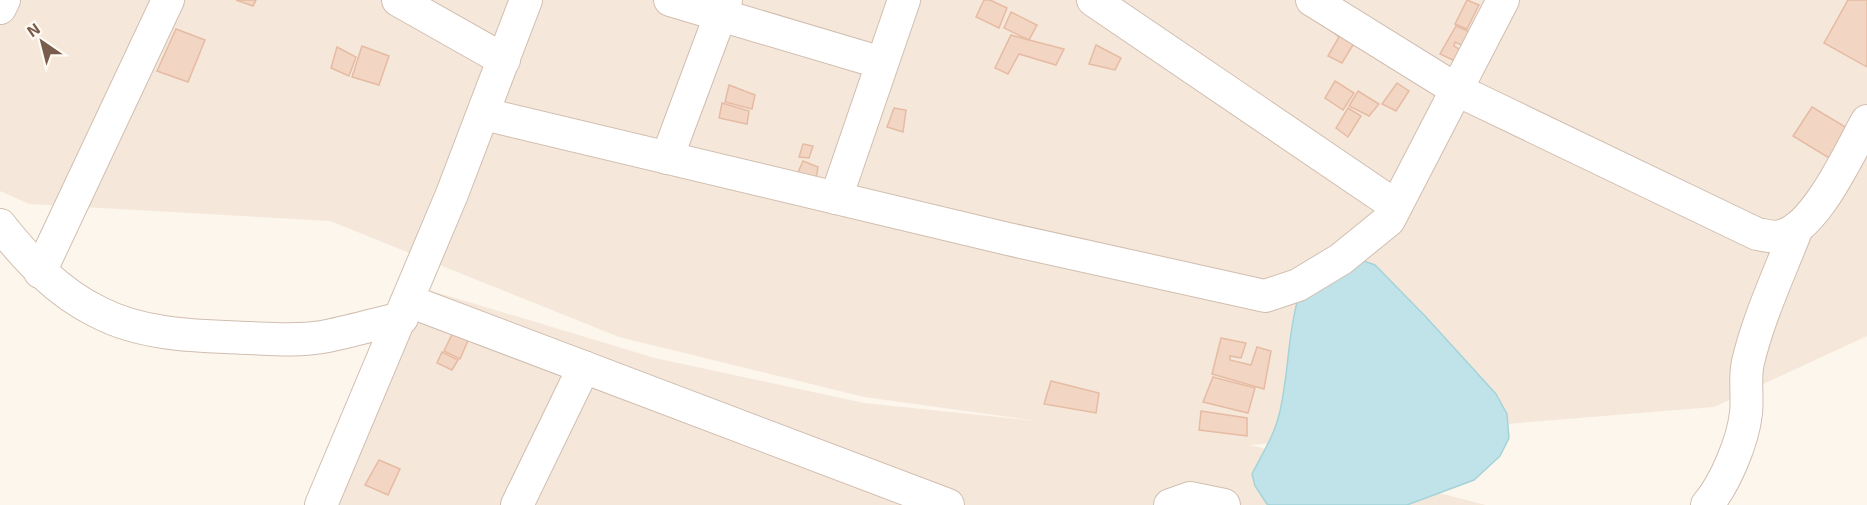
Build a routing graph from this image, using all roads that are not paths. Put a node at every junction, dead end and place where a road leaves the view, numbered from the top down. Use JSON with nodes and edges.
{"nodes":[{"id":1,"x":4,"y":0,"type":"edge"},
{"id":2,"x":168,"y":0,"type":"edge"},
{"id":3,"x":398,"y":0,"type":"edge"},
{"id":4,"x":526,"y":0,"type":"edge"},
{"id":5,"x":670,"y":0,"type":"edge"},
{"id":6,"x":904,"y":0,"type":"edge"},
{"id":7,"x":1093,"y":0,"type":"edge"},
{"id":8,"x":1312,"y":0,"type":"edge"},
{"id":9,"x":1503,"y":0,"type":"edge"},
{"id":10,"x":723,"y":7,"type":"edge"},
{"id":11,"x":0,"y":8,"type":"edge"},
{"id":12,"x":504,"y":60,"type":"junction"},
{"id":13,"x":882,"y":63,"type":"junction"},
{"id":14,"x":1457,"y":90,"type":"junction"},
{"id":15,"x":484,"y":114,"type":"junction"},
{"id":16,"x":1867,"y":121,"type":"edge"},
{"id":17,"x":667,"y":158,"type":"junction"},
{"id":18,"x":836,"y":198,"type":"junction"},
{"id":19,"x":1396,"y":207,"type":"junction"},
{"id":20,"x":0,"y":225,"type":"edge"},
{"id":21,"x":1797,"y":228,"type":"junction"},
{"id":22,"x":40,"y":272,"type":"junction"},
{"id":23,"x":405,"y":309,"type":"junction"},
{"id":24,"x":584,"y":367,"type":"junction"},
{"id":25,"x":321,"y":505,"type":"edge"},
{"id":26,"x":517,"y":505,"type":"edge"},
{"id":27,"x":948,"y":505,"type":"edge"},
{"id":28,"x":1170,"y":505,"type":"edge"},
{"id":29,"x":1224,"y":505,"type":"edge"},
{"id":30,"x":1707,"y":505,"type":"edge"}],
"edges":[{"from":1,"to":11,"type":"street"},
{"from":2,"to":22,"type":"street"},
{"from":3,"to":12,"type":"street"},
{"from":4,"to":12,"type":"street"},
{"from":5,"to":10,"type":"street"},
{"from":6,"to":13,"type":"street"},
{"from":7,"to":19,"type":"street"},
{"from":8,"to":14,"type":"street"},
{"from":9,"to":14,"type":"street"},
{"from":10,"to":13,"type":"street"},
{"from":10,"to":17,"type":"street"},
{"from":12,"to":15,"type":"street"},
{"from":13,"to":18,"type":"street"},
{"from":14,"to":19,"type":"street"},
{"from":14,"to":21,"type":"street"},
{"from":15,"to":17,"type":"street"},
{"from":15,"to":23,"type":"street"},
{"from":16,"to":21,"type":"street"},
{"from":17,"to":18,"type":"street"},
{"from":18,"to":19,"type":"street"},
{"from":20,"to":22,"type":"street"},
{"from":21,"to":30,"type":"street"},
{"from":22,"to":23,"type":"street"},
{"from":23,"to":24,"type":"street"},
{"from":23,"to":25,"type":"street"},
{"from":24,"to":26,"type":"street"},
{"from":24,"to":27,"type":"street"},
{"from":28,"to":29,"type":"street"}]}
